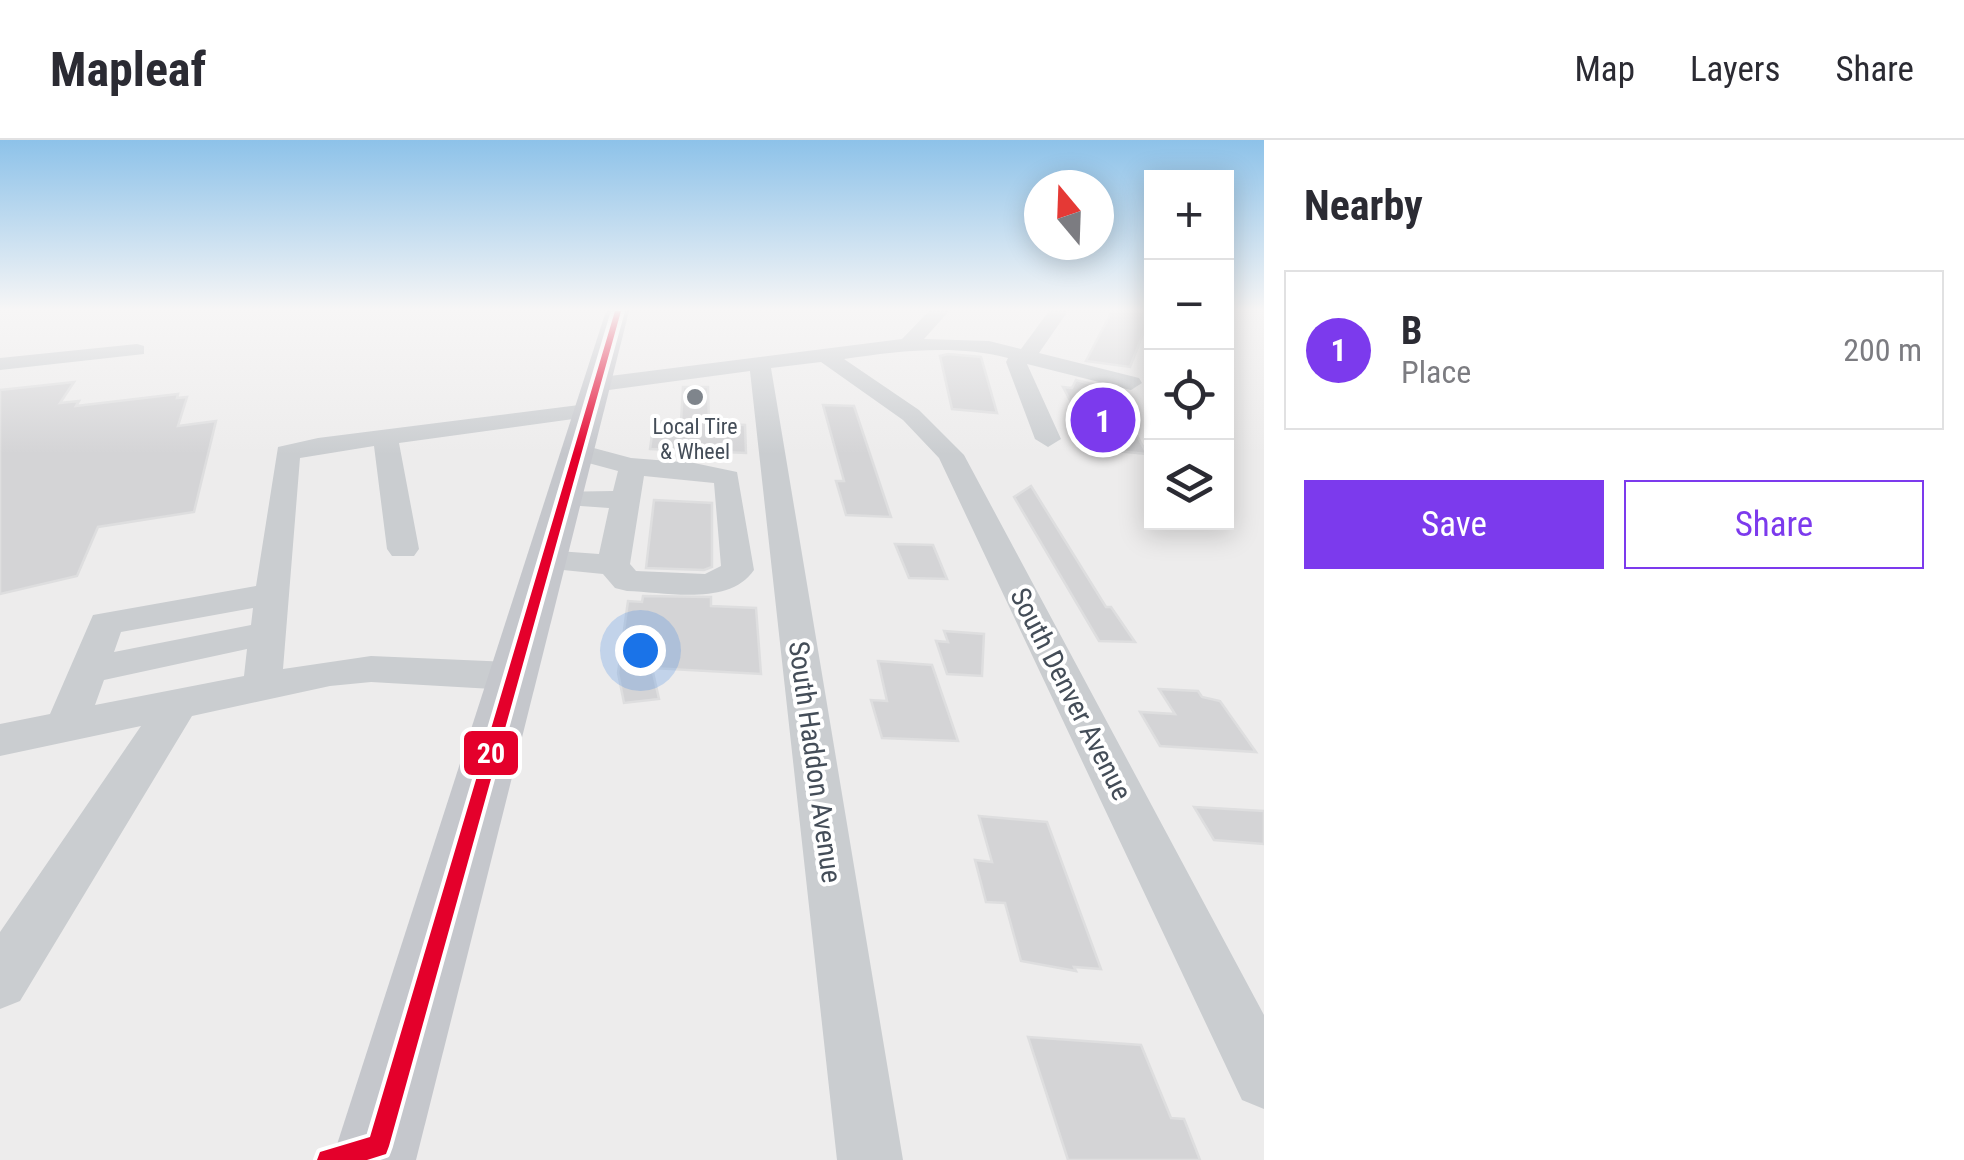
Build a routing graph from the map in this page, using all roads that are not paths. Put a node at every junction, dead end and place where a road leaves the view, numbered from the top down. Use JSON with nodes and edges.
{"nodes":[{"id":1,"x":53,"y":359,"type":"edge"},
{"id":2,"x":603,"y":359,"type":"edge"},
{"id":3,"x":799,"y":359,"type":"edge"},
{"id":4,"x":838,"y":359,"type":"edge"},
{"id":5,"x":1021,"y":359,"type":"edge"},
{"id":6,"x":1039,"y":359,"type":"edge"},
{"id":7,"x":0,"y":364,"type":"edge"},
{"id":8,"x":760,"y":364,"type":"junction"},
{"id":9,"x":1141,"y":388,"type":"edge"},
{"id":10,"x":579,"y":436,"type":"junction"},
{"id":11,"x":385,"y":437,"type":"junction"},
{"id":12,"x":1048,"y":439,"type":"dead end"},
{"id":13,"x":632,"y":467,"type":"junction"},
{"id":14,"x":625,"y":500,"type":"junction"},
{"id":15,"x":402,"y":549,"type":"dead end"},
{"id":16,"x":544,"y":560,"type":"junction"},
{"id":17,"x":613,"y":566,"type":"junction"},
{"id":18,"x":271,"y":594,"type":"junction"},
{"id":19,"x":268,"y":633,"type":"junction"},
{"id":20,"x":88,"y":670,"type":"junction"},
{"id":21,"x":511,"y":676,"type":"junction"},
{"id":22,"x":262,"y":687,"type":"junction"},
{"id":23,"x":180,"y":704,"type":"junction"},
{"id":24,"x":66,"y":727,"type":"junction"},
{"id":25,"x":0,"y":740,"type":"edge"},
{"id":26,"x":0,"y":981,"type":"edge"},
{"id":27,"x":1264,"y":1078,"type":"edge"},
{"id":28,"x":360,"y":1155,"type":"edge"},
{"id":29,"x":870,"y":1160,"type":"edge"}],
"edges":[{"from":1,"to":7,"type":"street"},
{"from":2,"to":10,"type":"main road"},
{"from":3,"to":8,"type":"street"},
{"from":4,"to":27,"type":"street","name":"South Denver Avenue"},
{"from":5,"to":12,"type":"street"},
{"from":6,"to":9,"type":"street"},
{"from":8,"to":10,"type":"street"},
{"from":8,"to":29,"type":"street","name":"South Haddon Avenue"},
{"from":10,"to":11,"type":"street"},
{"from":10,"to":13,"type":"street"},
{"from":10,"to":14,"type":"street"},
{"from":10,"to":16,"type":"main road"},
{"from":11,"to":15,"type":"street"},
{"from":11,"to":18,"type":"street"},
{"from":13,"to":14,"type":"street"},
{"from":13,"to":17,"type":"street"},
{"from":14,"to":17,"type":"street"},
{"from":16,"to":17,"type":"street"},
{"from":16,"to":21,"type":"main road"},
{"from":18,"to":19,"type":"street"},
{"from":18,"to":20,"type":"street"},
{"from":19,"to":20,"type":"street"},
{"from":19,"to":22,"type":"street"},
{"from":20,"to":24,"type":"street"},
{"from":21,"to":22,"type":"street"},
{"from":21,"to":28,"type":"main road"},
{"from":22,"to":23,"type":"street"},
{"from":23,"to":24,"type":"street"},
{"from":23,"to":26,"type":"street"},
{"from":24,"to":25,"type":"street"}]}
